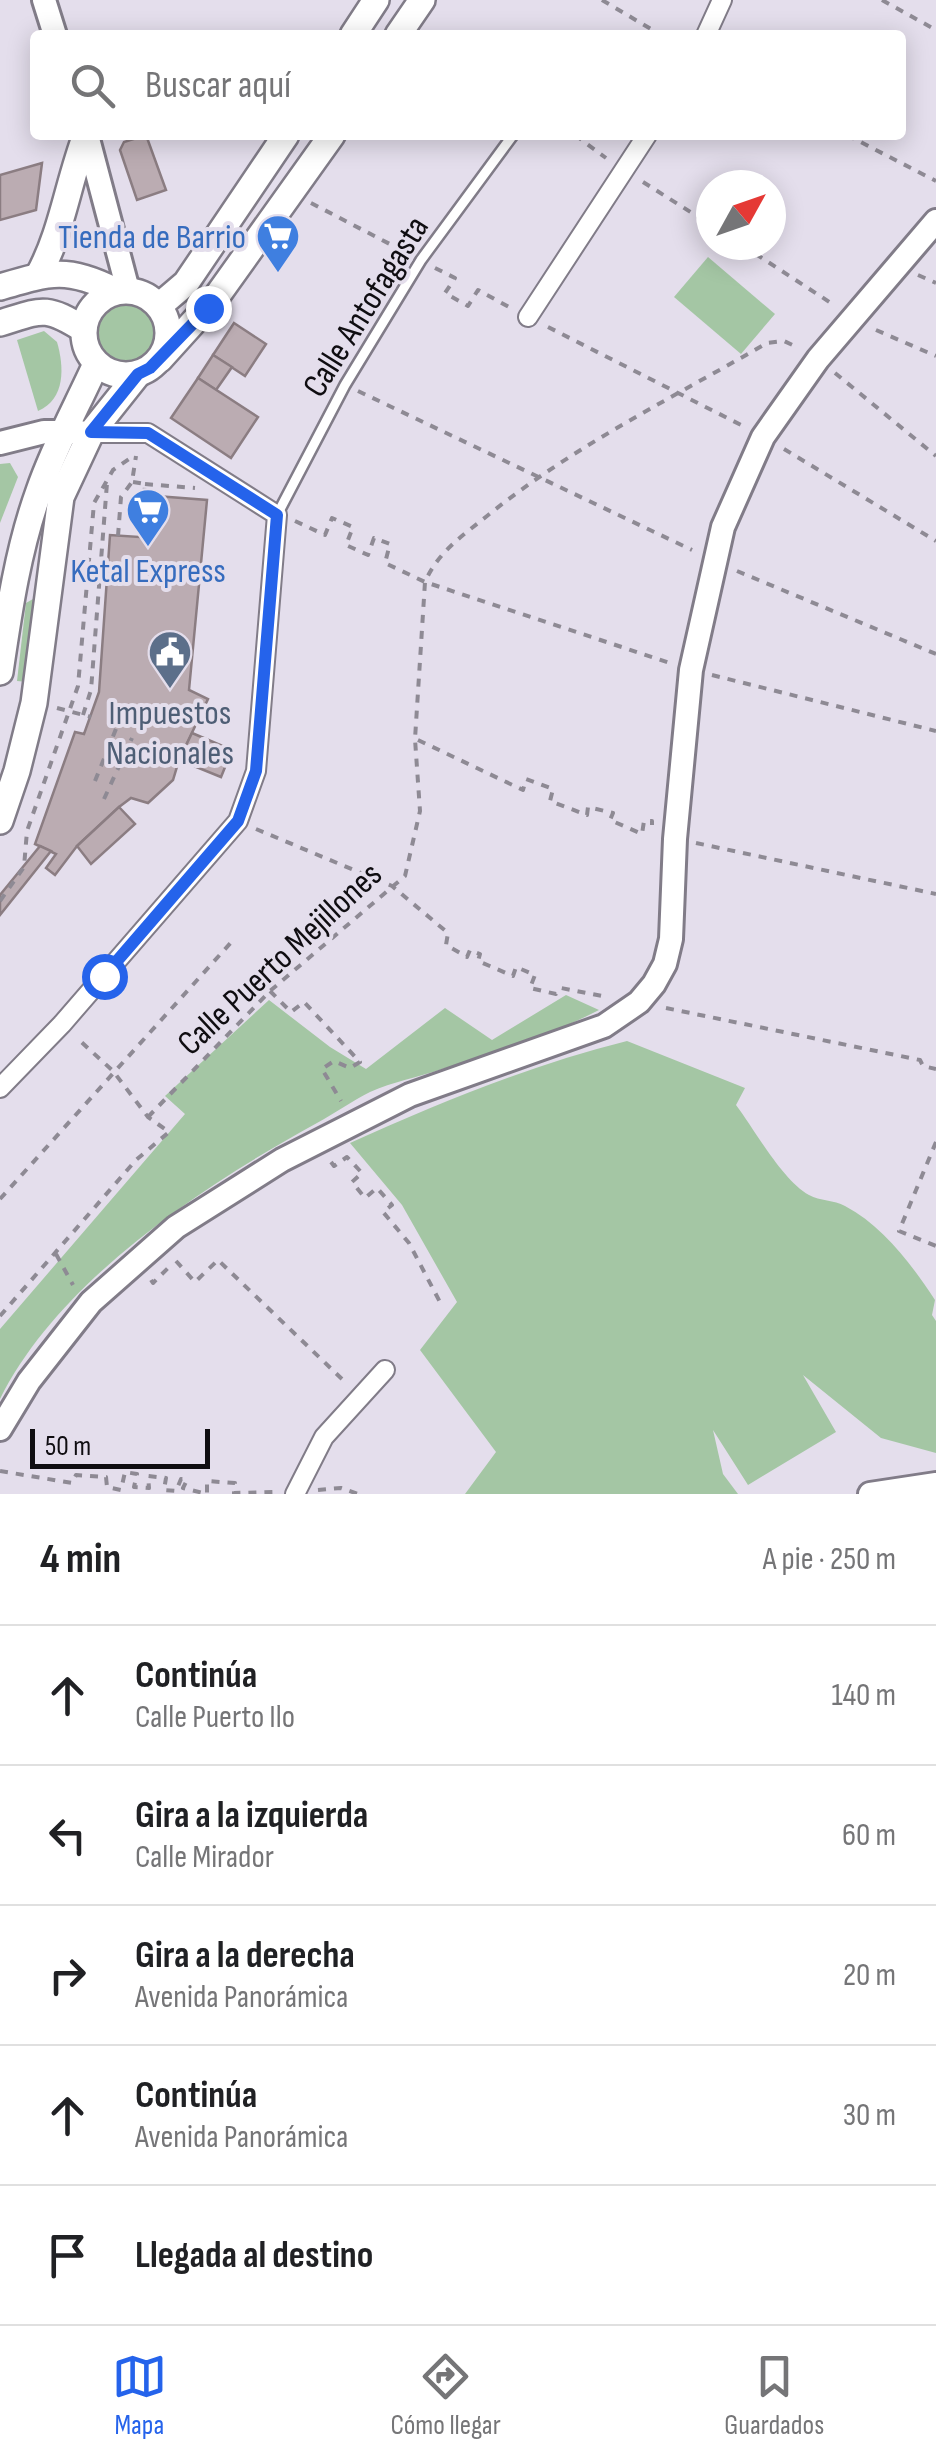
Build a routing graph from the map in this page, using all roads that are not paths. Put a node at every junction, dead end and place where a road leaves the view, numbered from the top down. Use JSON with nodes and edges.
{"nodes":[{"id":1,"x":44,"y":0,"type":"edge"},
{"id":2,"x":376,"y":0,"type":"edge"},
{"id":3,"x":422,"y":0,"type":"edge"},
{"id":4,"x":722,"y":0,"type":"edge"},
{"id":5,"x":53,"y":30,"type":"edge"},
{"id":6,"x":355,"y":30,"type":"edge"},
{"id":7,"x":401,"y":30,"type":"edge"},
{"id":8,"x":708,"y":30,"type":"edge"},
{"id":9,"x":84,"y":140,"type":"edge"},
{"id":10,"x":87,"y":140,"type":"edge"},
{"id":11,"x":283,"y":140,"type":"edge"},
{"id":12,"x":329,"y":140,"type":"edge"},
{"id":13,"x":508,"y":140,"type":"edge"},
{"id":14,"x":644,"y":140,"type":"edge"},
{"id":15,"x":936,"y":221,"type":"edge"},
{"id":16,"x":38,"y":276,"type":"junction"},
{"id":17,"x":0,"y":287,"type":"edge"},
{"id":18,"x":122,"y":291,"type":"junction"},
{"id":19,"x":159,"y":306,"type":"junction"},
{"id":20,"x":528,"y":316,"type":"road end"},
{"id":21,"x":0,"y":323,"type":"edge"},
{"id":22,"x":83,"y":329,"type":"junction"},
{"id":23,"x":160,"y":359,"type":"junction"},
{"id":24,"x":96,"y":364,"type":"junction"},
{"id":25,"x":138,"y":374,"type":"junction"},
{"id":26,"x":62,"y":432,"type":"junction"},
{"id":27,"x":91,"y":432,"type":"junction"},
{"id":28,"x":0,"y":442,"type":"edge"},
{"id":29,"x":277,"y":515,"type":"junction"},
{"id":30,"x":0,"y":672,"type":"edge"},
{"id":31,"x":0,"y":821,"type":"edge"},
{"id":32,"x":0,"y":1088,"type":"edge"},
{"id":33,"x":385,"y":1370,"type":"dead end"},
{"id":34,"x":0,"y":1429,"type":"edge"},
{"id":35,"x":936,"y":1484,"type":"edge"},
{"id":36,"x":295,"y":1492,"type":"edge"},
{"id":37,"x":870,"y":1494,"type":"edge"}],
"edges":[{"from":1,"to":5,"type":"street"},
{"from":2,"to":6,"type":"main road"},
{"from":3,"to":7,"type":"main road"},
{"from":4,"to":8,"type":"street"},
{"from":9,"to":16,"type":"main road"},
{"from":10,"to":18,"type":"street"},
{"from":11,"to":19,"type":"main road"},
{"from":12,"to":23,"type":"main road"},
{"from":13,"to":29,"type":"lane","name":"Calle Antofagasta"},
{"from":14,"to":20,"type":"street"},
{"from":15,"to":34,"type":"street"},
{"from":16,"to":17,"type":"main road"},
{"from":16,"to":18,"type":"main road"},
{"from":18,"to":19,"type":"main road"},
{"from":18,"to":22,"type":"main road"},
{"from":19,"to":23,"type":"main road"},
{"from":21,"to":22,"type":"main road"},
{"from":22,"to":24,"type":"main road"},
{"from":23,"to":25,"type":"main road"},
{"from":24,"to":25,"type":"main road"},
{"from":24,"to":26,"type":"main road"},
{"from":25,"to":27,"type":"main road"},
{"from":26,"to":27,"type":"street"},
{"from":26,"to":28,"type":"street"},
{"from":26,"to":30,"type":"main road"},
{"from":27,"to":29,"type":"street"},
{"from":27,"to":31,"type":"main road"},
{"from":29,"to":32,"type":"street"},
{"from":33,"to":36,"type":"street"},
{"from":35,"to":37,"type":"street"}]}
